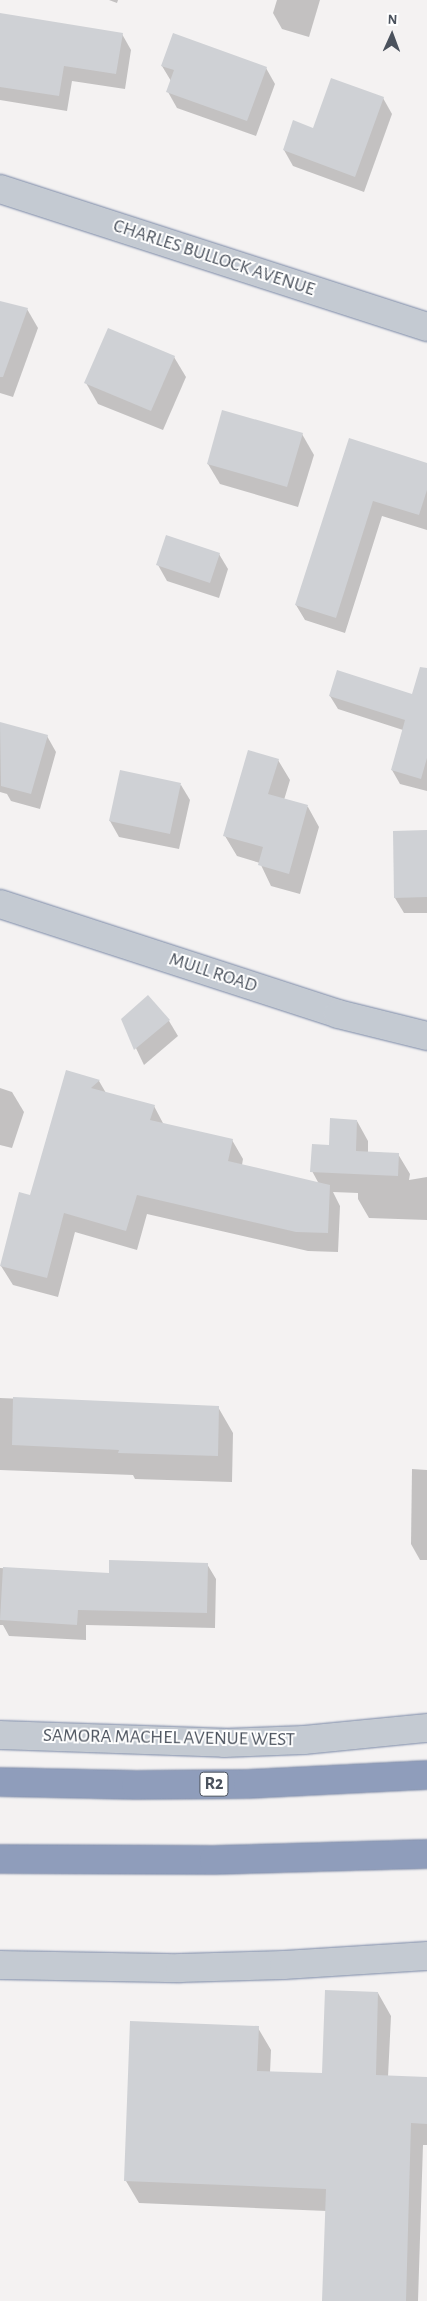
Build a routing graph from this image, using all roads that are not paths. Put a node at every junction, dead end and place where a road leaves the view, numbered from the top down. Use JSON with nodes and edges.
{"nodes":[{"id":1,"x":0,"y":190,"type":"edge"},
{"id":2,"x":427,"y":328,"type":"edge"},
{"id":3,"x":0,"y":904,"type":"edge"},
{"id":4,"x":427,"y":1036,"type":"edge"},
{"id":5,"x":427,"y":1728,"type":"edge"},
{"id":6,"x":0,"y":1735,"type":"edge"},
{"id":7,"x":427,"y":1775,"type":"edge"},
{"id":8,"x":0,"y":1782,"type":"edge"},
{"id":9,"x":427,"y":1854,"type":"edge"},
{"id":10,"x":0,"y":1859,"type":"edge"},
{"id":11,"x":427,"y":1956,"type":"edge"},
{"id":12,"x":0,"y":1965,"type":"edge"}],
"edges":[{"from":1,"to":2,"type":"street","name":"CHARLES BULLOCK AVENUE"},
{"from":3,"to":4,"type":"street","name":"MULL ROAD"},
{"from":5,"to":6,"type":"street","name":"SAMORA MACHEL AVENUE WEST"},
{"from":7,"to":8,"type":"highway","number":"R2"},
{"from":9,"to":10,"type":"highway"},
{"from":11,"to":12,"type":"street"}]}
